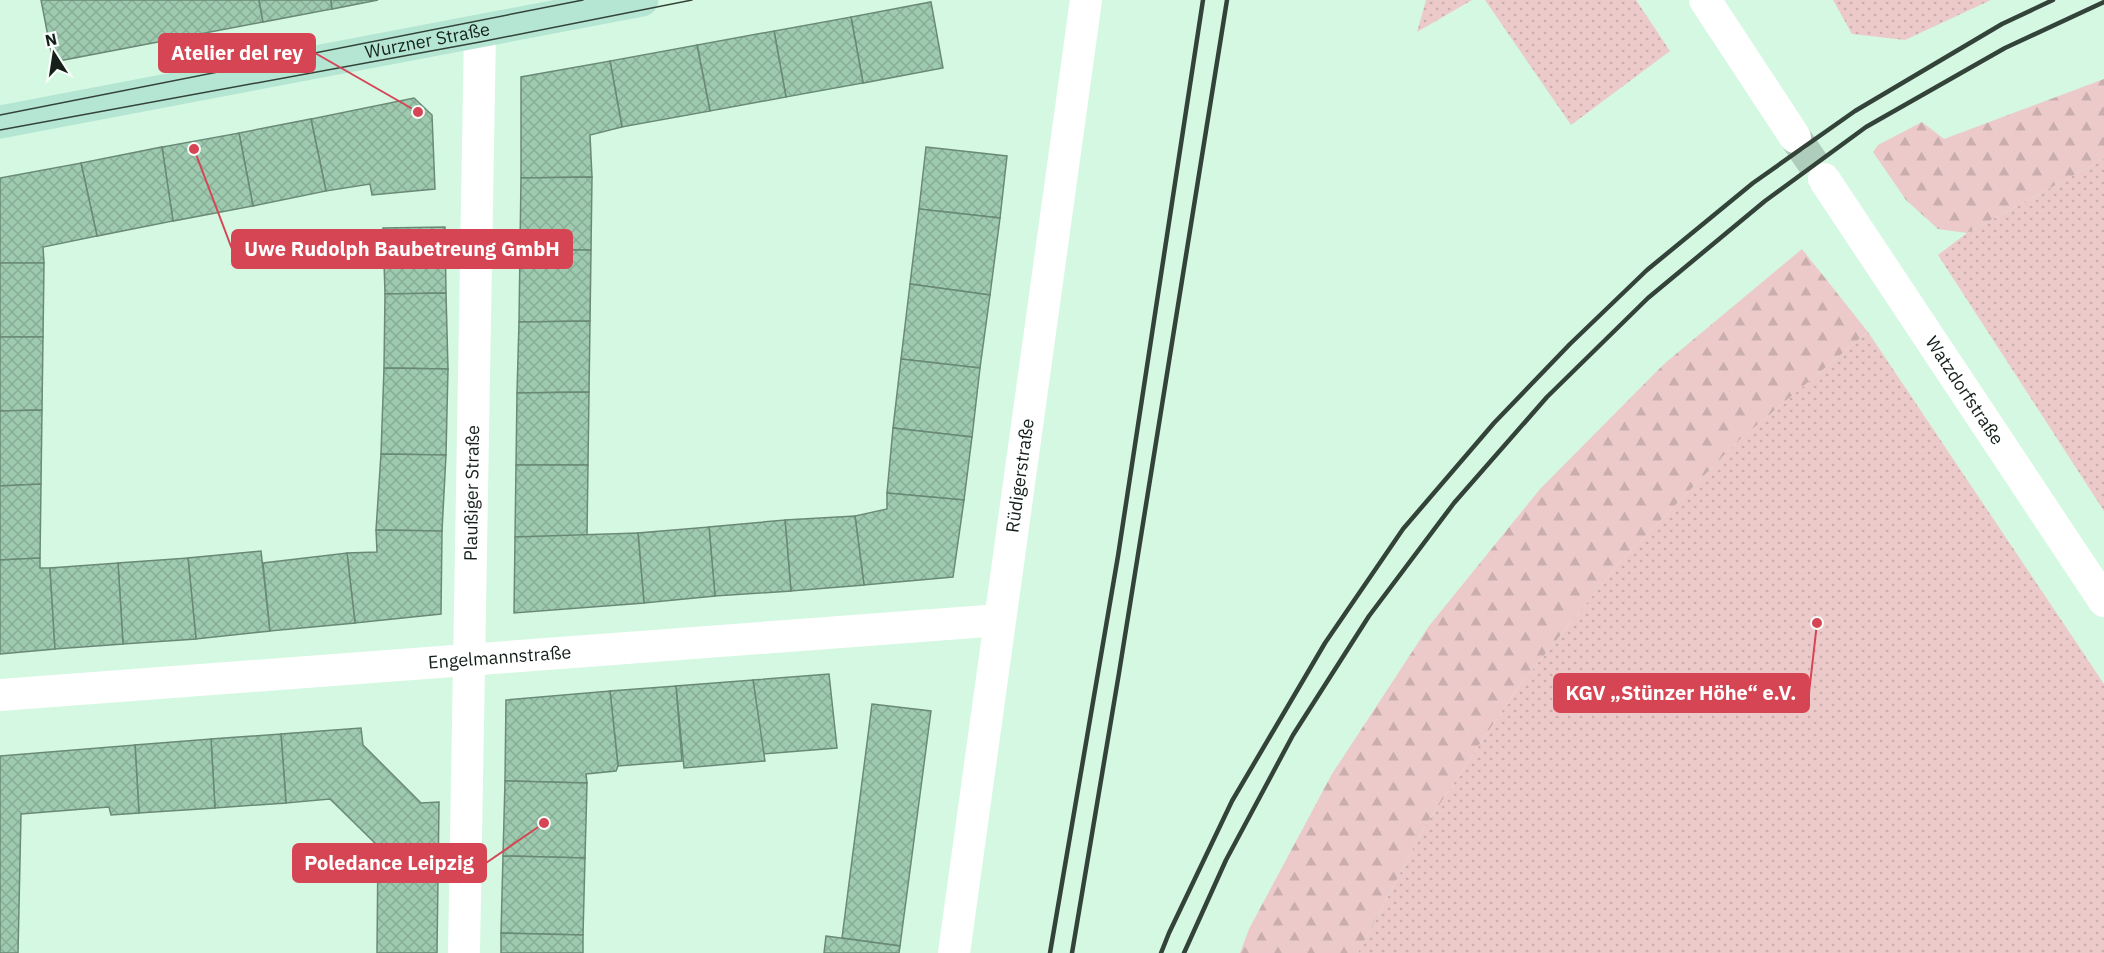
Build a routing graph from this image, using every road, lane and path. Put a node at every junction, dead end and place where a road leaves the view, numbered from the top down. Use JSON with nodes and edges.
{"nodes":[{"id":1,"x":642,"y":0,"type":"edge"},
{"id":2,"x":1086,"y":0,"type":"edge"},
{"id":3,"x":1706,"y":0,"type":"edge"},
{"id":4,"x":480,"y":31,"type":"junction"},
{"id":5,"x":0,"y":122,"type":"edge"},
{"id":6,"x":1795,"y":137,"type":"tunnel mouth"},
{"id":7,"x":1824,"y":179,"type":"tunnel mouth"},
{"id":8,"x":2104,"y":601,"type":"edge"},
{"id":9,"x":1000,"y":620,"type":"junction"},
{"id":10,"x":469,"y":660,"type":"junction"},
{"id":11,"x":0,"y":695,"type":"edge"},
{"id":12,"x":464,"y":953,"type":"edge"},
{"id":13,"x":954,"y":953,"type":"edge"}],
"edges":[{"from":1,"to":4,"type":"main road","name":"Wurzner Straße"},
{"from":2,"to":9,"type":"street","name":"Rüdigerstraße"},
{"from":3,"to":6,"type":"street"},
{"from":4,"to":5,"type":"main road","name":"Wurzner Straße"},
{"from":4,"to":10,"type":"street","name":"Plaußiger Straße"},
{"from":7,"to":8,"type":"street","name":"Watzdorfstraße"},
{"from":9,"to":10,"type":"street","name":"Engelmannstraße"},
{"from":9,"to":13,"type":"street","name":"Rüdigerstraße"},
{"from":10,"to":11,"type":"street","name":"Engelmannstraße"},
{"from":10,"to":12,"type":"street","name":"Plaußiger Straße"}]}
